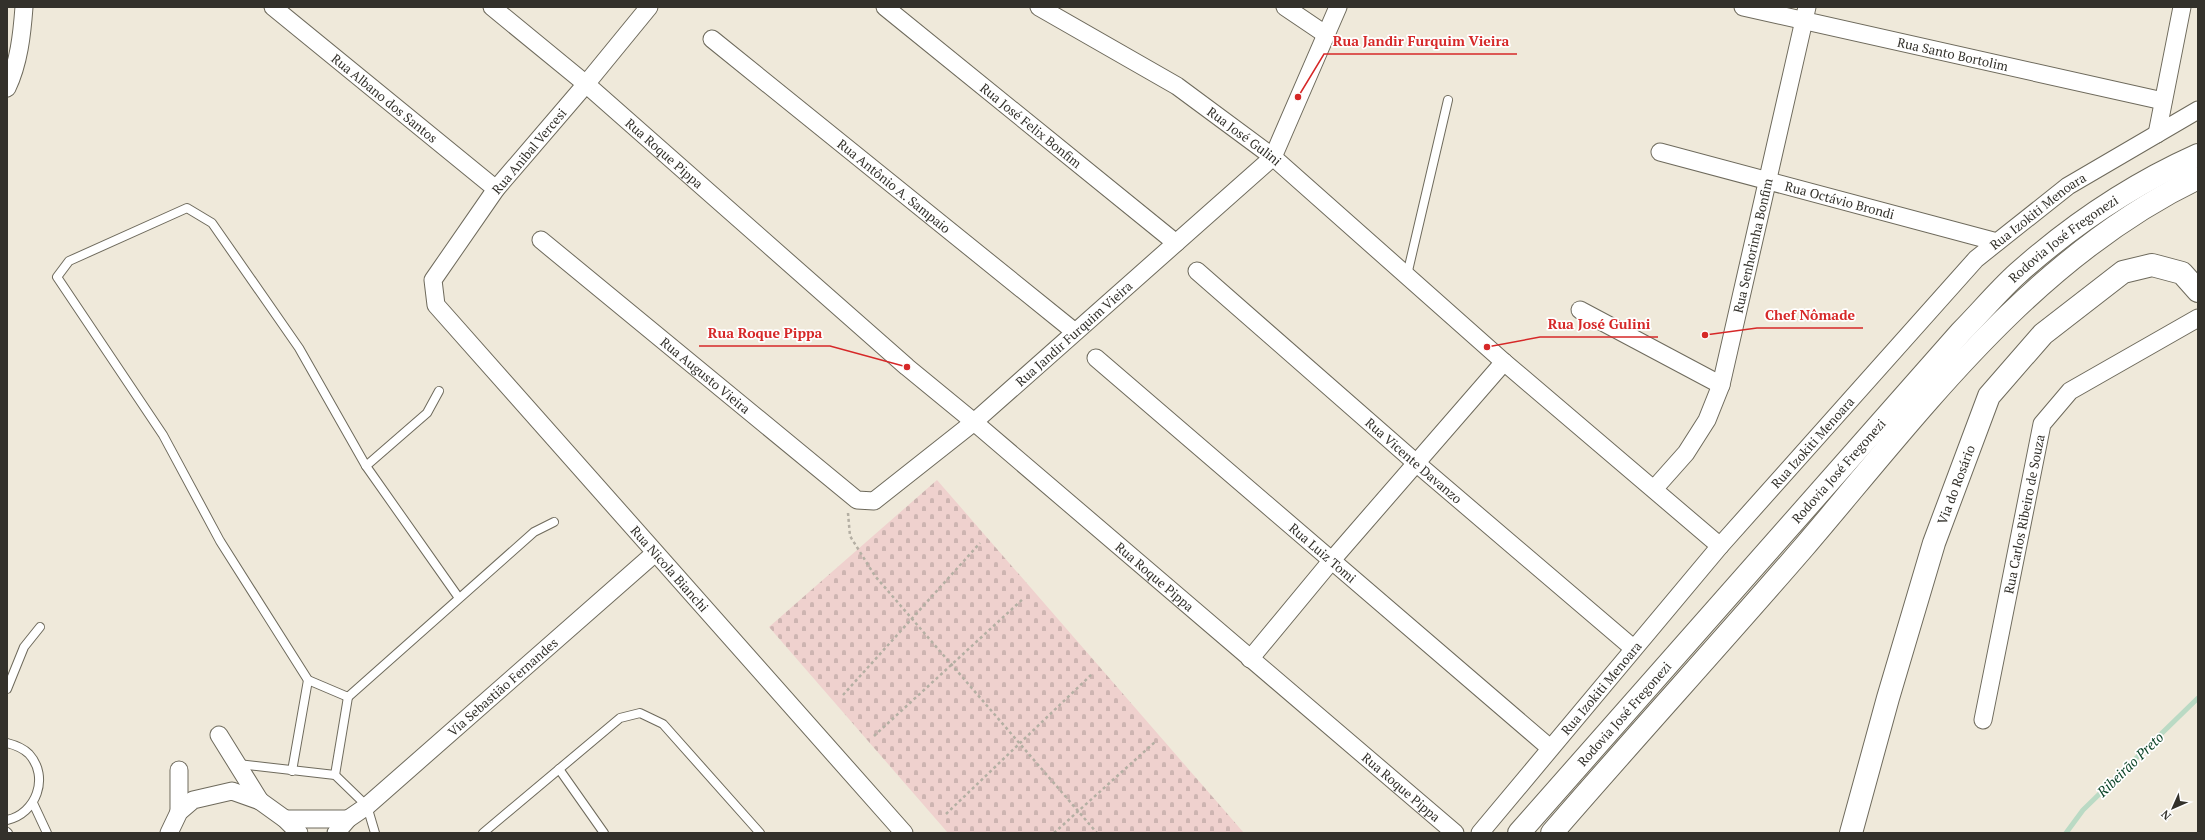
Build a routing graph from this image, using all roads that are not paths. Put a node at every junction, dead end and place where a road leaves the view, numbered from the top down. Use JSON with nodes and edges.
{"nodes":[{"id":1,"x":24,"y":7,"type":"edge"},
{"id":2,"x":273,"y":7,"type":"edge"},
{"id":3,"x":492,"y":7,"type":"edge"},
{"id":4,"x":649,"y":7,"type":"edge"},
{"id":5,"x":885,"y":7,"type":"edge"},
{"id":6,"x":1040,"y":7,"type":"edge"},
{"id":7,"x":1285,"y":7,"type":"edge"},
{"id":8,"x":1338,"y":7,"type":"edge"},
{"id":9,"x":1743,"y":7,"type":"edge"},
{"id":10,"x":2182,"y":7,"type":"edge"},
{"id":11,"x":1805,"y":14,"type":"edge"},
{"id":12,"x":1325,"y":34,"type":"junction"},
{"id":13,"x":712,"y":39,"type":"dead end"},
{"id":14,"x":586,"y":84,"type":"junction"},
{"id":15,"x":7,"y":88,"type":"edge"},
{"id":16,"x":1448,"y":100,"type":"dead end"},
{"id":17,"x":2163,"y":101,"type":"junction"},
{"id":18,"x":2198,"y":110,"type":"edge"},
{"id":19,"x":2157,"y":134,"type":"junction"},
{"id":20,"x":1660,"y":152,"type":"dead end"},
{"id":21,"x":2198,"y":155,"type":"edge"},
{"id":22,"x":1273,"y":157,"type":"junction"},
{"id":23,"x":2198,"y":178,"type":"edge"},
{"id":24,"x":1767,"y":180,"type":"junction"},
{"id":25,"x":496,"y":189,"type":"junction"},
{"id":26,"x":541,"y":240,"type":"dead end"},
{"id":27,"x":1997,"y":242,"type":"junction"},
{"id":28,"x":1176,"y":243,"type":"junction"},
{"id":29,"x":1198,"y":271,"type":"dead end"},
{"id":30,"x":1407,"y":276,"type":"junction"},
{"id":31,"x":2198,"y":291,"type":"edge"},
{"id":32,"x":436,"y":305,"type":"joint"},
{"id":33,"x":1580,"y":310,"type":"dead end"},
{"id":34,"x":2198,"y":318,"type":"edge"},
{"id":35,"x":1075,"y":332,"type":"junction"},
{"id":36,"x":1096,"y":358,"type":"dead end"},
{"id":37,"x":1504,"y":362,"type":"junction"},
{"id":38,"x":1721,"y":385,"type":"junction"},
{"id":39,"x":439,"y":391,"type":"dead end"},
{"id":40,"x":974,"y":422,"type":"junction"},
{"id":41,"x":1415,"y":462,"type":"junction"},
{"id":42,"x":366,"y":466,"type":"junction"},
{"id":43,"x":1654,"y":490,"type":"junction"},
{"id":44,"x":874,"y":501,"type":"joint"},
{"id":45,"x":554,"y":522,"type":"dead end"},
{"id":46,"x":1720,"y":546,"type":"junction"},
{"id":47,"x":655,"y":553,"type":"junction"},
{"id":48,"x":1332,"y":560,"type":"junction"},
{"id":49,"x":459,"y":598,"type":"junction"},
{"id":50,"x":40,"y":628,"type":"dead end"},
{"id":51,"x":1633,"y":648,"type":"junction"},
{"id":52,"x":1250,"y":659,"type":"junction"},
{"id":53,"x":308,"y":680,"type":"junction"},
{"id":54,"x":7,"y":689,"type":"edge"},
{"id":55,"x":348,"y":697,"type":"junction"},
{"id":56,"x":1983,"y":720,"type":"dead end"},
{"id":57,"x":219,"y":736,"type":"dead end"},
{"id":58,"x":7,"y":743,"type":"edge"},
{"id":59,"x":1550,"y":748,"type":"junction"},
{"id":60,"x":238,"y":764,"type":"junction"},
{"id":61,"x":559,"y":769,"type":"junction"},
{"id":62,"x":179,"y":770,"type":"dead end"},
{"id":63,"x":292,"y":770,"type":"junction"},
{"id":64,"x":1606,"y":771,"type":"junction"},
{"id":65,"x":335,"y":775,"type":"junction"},
{"id":66,"x":260,"y":801,"type":"junction"},
{"id":67,"x":32,"y":803,"type":"junction"},
{"id":68,"x":367,"y":806,"type":"junction"},
{"id":69,"x":179,"y":812,"type":"junction"},
{"id":70,"x":286,"y":819,"type":"junction"},
{"id":71,"x":348,"y":819,"type":"junction"},
{"id":72,"x":7,"y":820,"type":"edge"},
{"id":73,"x":47,"y":833,"type":"edge"},
{"id":74,"x":169,"y":833,"type":"edge"},
{"id":75,"x":299,"y":833,"type":"edge"},
{"id":76,"x":336,"y":833,"type":"edge"},
{"id":77,"x":376,"y":833,"type":"edge"},
{"id":78,"x":483,"y":833,"type":"edge"},
{"id":79,"x":604,"y":833,"type":"edge"},
{"id":80,"x":760,"y":833,"type":"edge"},
{"id":81,"x":904,"y":833,"type":"edge"},
{"id":82,"x":1455,"y":833,"type":"edge"},
{"id":83,"x":1480,"y":833,"type":"edge"},
{"id":84,"x":1519,"y":833,"type":"edge"},
{"id":85,"x":1552,"y":833,"type":"edge"},
{"id":86,"x":1564,"y":833,"type":"edge"},
{"id":87,"x":1852,"y":833,"type":"edge"}],
"edges":[{"from":1,"to":15,"type":"street"},
{"from":2,"to":25,"type":"street","name":"Rua Albano dos Santos"},
{"from":3,"to":14,"type":"street","name":"Rua Roque Pippa"},
{"from":4,"to":14,"type":"street","name":"Rua Anibal Vercesi"},
{"from":5,"to":28,"type":"street","name":"Rua José Felix Bonfim"},
{"from":6,"to":22,"type":"street","name":"Rua José Gulini"},
{"from":7,"to":12,"type":"street"},
{"from":8,"to":12,"type":"street","name":"Rua Jandir Furquim Vieira"},
{"from":9,"to":11,"type":"street","name":"Rua Santo Bortolim"},
{"from":10,"to":17,"type":"street"},
{"from":11,"to":17,"type":"street","name":"Rua Santo Bortolim"},
{"from":11,"to":24,"type":"street","name":"Rua Senhorinha Bonfim"},
{"from":12,"to":22,"type":"street","name":"Rua Jandir Furquim Vieira"},
{"from":13,"to":35,"type":"street","name":"Rua Antônio A. Sampaio"},
{"from":14,"to":25,"type":"street","name":"Rua Anibal Vercesi"},
{"from":14,"to":40,"type":"street","name":"Rua Roque Pippa"},
{"from":16,"to":30,"type":"lane"},
{"from":17,"to":19,"type":"street"},
{"from":18,"to":19,"type":"street","name":"Rua Izokiti Menoara"},
{"from":19,"to":27,"type":"street","name":"Rua Izokiti Menoara"},
{"from":20,"to":24,"type":"street","name":"Rua Octávio Brondi"},
{"from":21,"to":84,"type":"main road","name":"Rodovia José Fregonezi"},
{"from":22,"to":28,"type":"street","name":"Rua Jandir Furquim Vieira"},
{"from":22,"to":30,"type":"street","name":"Rua José Gulini"},
{"from":23,"to":64,"type":"main road","name":"Rodovia José Fregonezi"},
{"from":24,"to":27,"type":"street","name":"Rua Octávio Brondi"},
{"from":24,"to":38,"type":"street","name":"Rua Senhorinha Bonfim"},
{"from":25,"to":32,"type":"street","name":"Rua Anibal Vercesi"},
{"from":26,"to":44,"type":"street","name":"Rua Augusto Vieira"},
{"from":27,"to":46,"type":"street","name":"Rua Izokiti Menoara"},
{"from":28,"to":35,"type":"street","name":"Rua Jandir Furquim Vieira"},
{"from":29,"to":41,"type":"street","name":"Rua Vicente Davanzo"},
{"from":30,"to":37,"type":"street","name":"Rua José Gulini"},
{"from":31,"to":87,"type":"main road","name":"Via do Rosário"},
{"from":32,"to":47,"type":"street","name":"Rua Nicola Bianchi"},
{"from":33,"to":38,"type":"street"},
{"from":34,"to":56,"type":"street","name":"Rua Carlos Ribeiro de Souza"},
{"from":35,"to":40,"type":"street","name":"Rua Jandir Furquim Vieira"},
{"from":36,"to":48,"type":"street","name":"Rua Luiz Tomi"},
{"from":37,"to":41,"type":"street"},
{"from":37,"to":43,"type":"street","name":"Rua José Gulini"},
{"from":38,"to":43,"type":"street","name":"Rua Senhorinha Bonfim"},
{"from":39,"to":42,"type":"lane"},
{"from":40,"to":44,"type":"street","name":"Rua Jandir Furquim Vieira"},
{"from":40,"to":52,"type":"street","name":"Rua Roque Pippa"},
{"from":41,"to":48,"type":"street"},
{"from":41,"to":51,"type":"street","name":"Rua Vicente Davanzo"},
{"from":42,"to":49,"type":"lane"},
{"from":42,"to":53,"type":"lane"},
{"from":43,"to":46,"type":"street","name":"Rua José Gulini"},
{"from":45,"to":49,"type":"lane"},
{"from":46,"to":51,"type":"street","name":"Rua Izokiti Menoara"},
{"from":47,"to":68,"type":"street","name":"Via Sebastião Fernandes"},
{"from":47,"to":81,"type":"street","name":"Rua Nicola Bianchi"},
{"from":48,"to":52,"type":"street"},
{"from":48,"to":59,"type":"street","name":"Rua Luiz Tomi"},
{"from":49,"to":55,"type":"lane"},
{"from":50,"to":54,"type":"lane"},
{"from":51,"to":59,"type":"street","name":"Rua Izokiti Menoara"},
{"from":52,"to":82,"type":"street","name":"Rua Roque Pippa"},
{"from":53,"to":55,"type":"lane"},
{"from":53,"to":63,"type":"lane"},
{"from":55,"to":65,"type":"lane"},
{"from":57,"to":60,"type":"street"},
{"from":58,"to":67,"type":"lane"},
{"from":59,"to":83,"type":"street","name":"Rua Izokiti Menoara"},
{"from":60,"to":63,"type":"lane"},
{"from":60,"to":66,"type":"street"},
{"from":61,"to":78,"type":"lane"},
{"from":61,"to":79,"type":"lane"},
{"from":61,"to":80,"type":"lane"},
{"from":62,"to":69,"type":"street"},
{"from":63,"to":65,"type":"lane"},
{"from":64,"to":85,"type":"main road","name":"Rodovia José Fregonezi"},
{"from":64,"to":86,"type":"main road"},
{"from":65,"to":68,"type":"lane"},
{"from":66,"to":69,"type":"street"},
{"from":66,"to":70,"type":"street"},
{"from":67,"to":72,"type":"lane"},
{"from":67,"to":73,"type":"lane"},
{"from":68,"to":71,"type":"street","name":"Via Sebastião Fernandes"},
{"from":68,"to":77,"type":"lane"},
{"from":69,"to":74,"type":"street"},
{"from":70,"to":71,"type":"street"},
{"from":70,"to":75,"type":"street"},
{"from":71,"to":76,"type":"street","name":"Via Sebastião Fernandes"}]}
